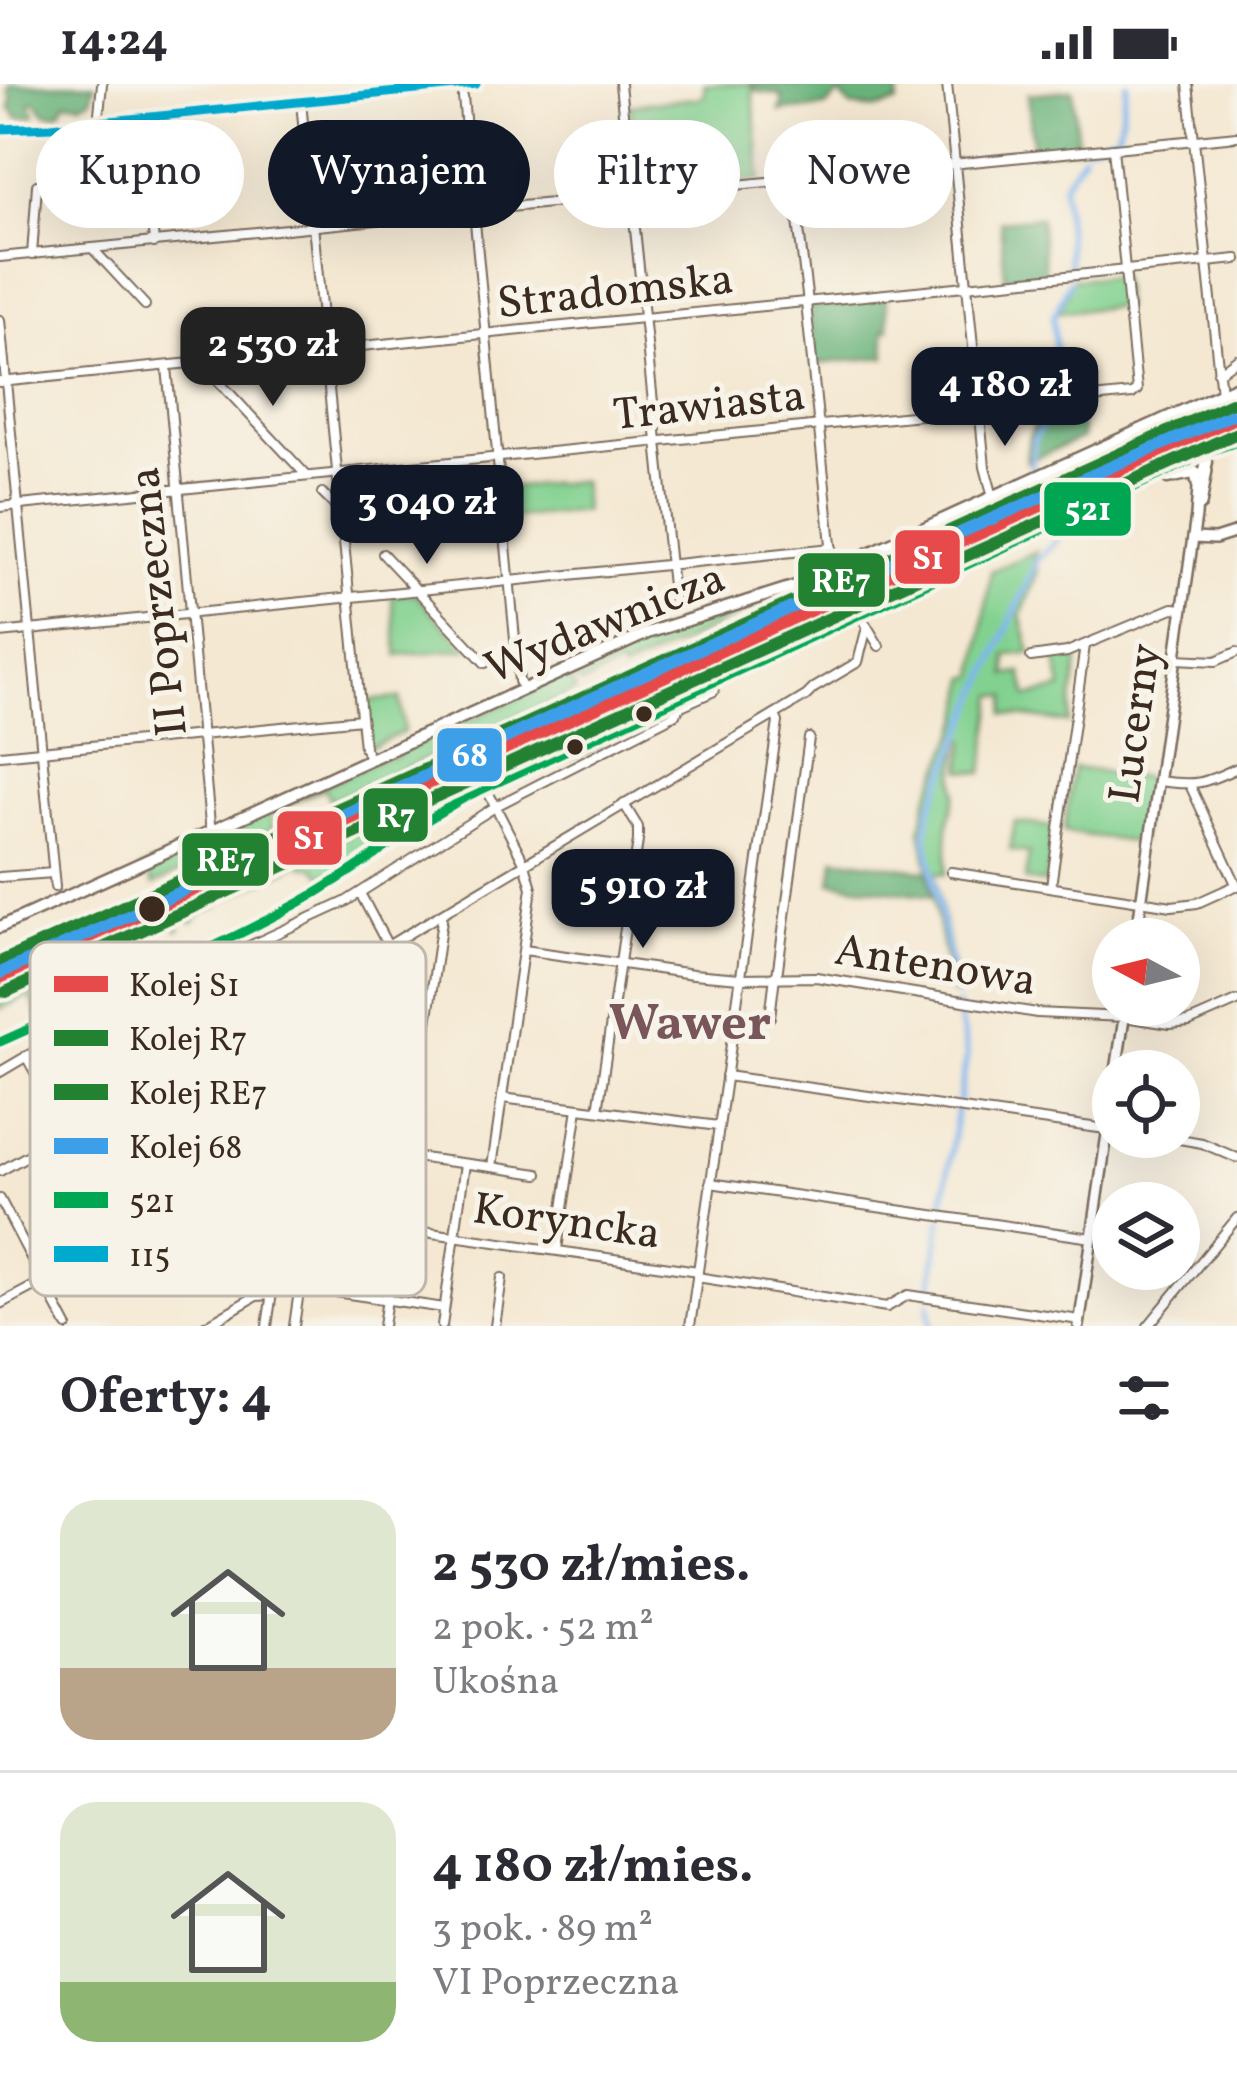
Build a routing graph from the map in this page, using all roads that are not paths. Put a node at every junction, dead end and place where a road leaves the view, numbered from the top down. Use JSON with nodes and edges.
{"nodes":[{"id":1,"x":102,"y":84,"type":"edge"},
{"id":2,"x":476,"y":84,"type":"edge"},
{"id":3,"x":620,"y":84,"type":"edge"},
{"id":4,"x":947,"y":84,"type":"edge"},
{"id":5,"x":1188,"y":84,"type":"edge"},
{"id":6,"x":461,"y":89,"type":"edge"},
{"id":7,"x":301,"y":102,"type":"junction"},
{"id":8,"x":143,"y":118,"type":"junction"},
{"id":9,"x":98,"y":120,"type":"edge"},
{"id":10,"x":120,"y":120,"type":"edge"},
{"id":11,"x":303,"y":120,"type":"edge"},
{"id":12,"x":464,"y":120,"type":"edge"},
{"id":13,"x":624,"y":120,"type":"edge"},
{"id":14,"x":36,"y":126,"type":"edge"},
{"id":15,"x":0,"y":129,"type":"edge"},
{"id":16,"x":1237,"y":136,"type":"edge"},
{"id":17,"x":1193,"y":140,"type":"junction"},
{"id":18,"x":1113,"y":148,"type":"junction"},
{"id":19,"x":953,"y":164,"type":"edge"},
{"id":20,"x":956,"y":164,"type":"junction"},
{"id":21,"x":36,"y":199,"type":"edge"},
{"id":22,"x":304,"y":228,"type":"edge"},
{"id":23,"x":314,"y":228,"type":"edge"},
{"id":24,"x":476,"y":228,"type":"edge"},
{"id":25,"x":636,"y":228,"type":"edge"},
{"id":26,"x":798,"y":228,"type":"edge"},
{"id":27,"x":154,"y":243,"type":"junction"},
{"id":28,"x":93,"y":249,"type":"junction"},
{"id":29,"x":32,"y":255,"type":"junction"},
{"id":30,"x":0,"y":257,"type":"edge"},
{"id":31,"x":1237,"y":259,"type":"edge"},
{"id":32,"x":1206,"y":262,"type":"junction"},
{"id":33,"x":1125,"y":271,"type":"junction"},
{"id":34,"x":967,"y":286,"type":"junction"},
{"id":35,"x":807,"y":303,"type":"junction"},
{"id":36,"x":145,"y":305,"type":"dead end"},
{"id":37,"x":644,"y":319,"type":"junction"},
{"id":38,"x":0,"y":320,"type":"edge"},
{"id":39,"x":486,"y":335,"type":"junction"},
{"id":40,"x":326,"y":351,"type":"junction"},
{"id":41,"x":1237,"y":359,"type":"edge"},
{"id":42,"x":167,"y":366,"type":"junction"},
{"id":43,"x":204,"y":366,"type":"junction"},
{"id":44,"x":1217,"y":373,"type":"junction"},
{"id":45,"x":3,"y":382,"type":"edge"},
{"id":46,"x":1237,"y":386,"type":"edge"},
{"id":47,"x":1221,"y":394,"type":"junction"},
{"id":48,"x":979,"y":409,"type":"junction"},
{"id":49,"x":818,"y":426,"type":"junction"},
{"id":50,"x":657,"y":441,"type":"junction"},
{"id":51,"x":1237,"y":445,"type":"edge"},
{"id":52,"x":498,"y":458,"type":"junction"},
{"id":53,"x":1199,"y":467,"type":"junction"},
{"id":54,"x":338,"y":474,"type":"junction"},
{"id":55,"x":308,"y":477,"type":"junction"},
{"id":56,"x":178,"y":490,"type":"junction"},
{"id":57,"x":322,"y":494,"type":"dead end"},
{"id":58,"x":994,"y":497,"type":"junction"},
{"id":59,"x":17,"y":506,"type":"junction"},
{"id":60,"x":0,"y":507,"type":"edge"},
{"id":61,"x":342,"y":513,"type":"junction"},
{"id":62,"x":1237,"y":532,"type":"edge"},
{"id":63,"x":1192,"y":538,"type":"junction"},
{"id":64,"x":832,"y":548,"type":"junction"},
{"id":65,"x":383,"y":554,"type":"dead end"},
{"id":66,"x":670,"y":565,"type":"junction"},
{"id":67,"x":837,"y":568,"type":"junction"},
{"id":68,"x":509,"y":580,"type":"junction"},
{"id":69,"x":416,"y":590,"type":"junction"},
{"id":70,"x":349,"y":596,"type":"junction"},
{"id":71,"x":674,"y":605,"type":"dead end"},
{"id":72,"x":1183,"y":608,"type":"junction"},
{"id":73,"x":190,"y":613,"type":"junction"},
{"id":74,"x":859,"y":613,"type":"junction"},
{"id":75,"x":867,"y":627,"type":"junction"},
{"id":76,"x":29,"y":631,"type":"junction"},
{"id":77,"x":0,"y":633,"type":"edge"},
{"id":78,"x":1085,"y":645,"type":"junction"},
{"id":79,"x":878,"y":646,"type":"dead end"},
{"id":80,"x":1237,"y":652,"type":"edge"},
{"id":81,"x":1031,"y":657,"type":"dead end"},
{"id":82,"x":1176,"y":659,"type":"junction"},
{"id":83,"x":485,"y":662,"type":"dead end"},
{"id":84,"x":523,"y":689,"type":"junction"},
{"id":85,"x":714,"y":691,"type":"dead end"},
{"id":86,"x":776,"y":715,"type":"junction"},
{"id":87,"x":361,"y":719,"type":"junction"},
{"id":88,"x":202,"y":734,"type":"junction"},
{"id":89,"x":809,"y":738,"type":"dead end"},
{"id":90,"x":41,"y":751,"type":"junction"},
{"id":91,"x":0,"y":755,"type":"edge"},
{"id":92,"x":370,"y":760,"type":"junction"},
{"id":93,"x":1237,"y":768,"type":"edge"},
{"id":94,"x":1159,"y":781,"type":"junction"},
{"id":95,"x":1190,"y":785,"type":"junction"},
{"id":96,"x":487,"y":788,"type":"junction"},
{"id":97,"x":624,"y":804,"type":"junction"},
{"id":98,"x":496,"y":806,"type":"junction"},
{"id":99,"x":213,"y":830,"type":"junction"},
{"id":100,"x":525,"y":864,"type":"junction"},
{"id":101,"x":951,"y":872,"type":"dead end"},
{"id":102,"x":53,"y":873,"type":"junction"},
{"id":103,"x":0,"y":878,"type":"edge"},
{"id":104,"x":1237,"y":885,"type":"edge"},
{"id":105,"x":1052,"y":886,"type":"junction"},
{"id":106,"x":55,"y":887,"type":"dead end"},
{"id":107,"x":360,"y":892,"type":"junction"},
{"id":108,"x":1141,"y":901,"type":"junction"},
{"id":109,"x":440,"y":915,"type":"junction"},
{"id":110,"x":1139,"y":918,"type":"edge"},
{"id":111,"x":0,"y":927,"type":"edge"},
{"id":112,"x":217,"y":942,"type":"edge"},
{"id":113,"x":257,"y":942,"type":"edge"},
{"id":114,"x":385,"y":942,"type":"edge"},
{"id":115,"x":392,"y":942,"type":"edge"},
{"id":116,"x":524,"y":950,"type":"junction"},
{"id":117,"x":620,"y":964,"type":"junction"},
{"id":118,"x":776,"y":976,"type":"junction"},
{"id":119,"x":740,"y":978,"type":"junction"},
{"id":120,"x":1237,"y":1001,"type":"edge"},
{"id":121,"x":1092,"y":1012,"type":"edge"},
{"id":122,"x":770,"y":1017,"type":"dead end"},
{"id":123,"x":1200,"y":1017,"type":"edge"},
{"id":124,"x":30,"y":1028,"type":"edge"},
{"id":125,"x":426,"y":1031,"type":"edge"},
{"id":126,"x":0,"y":1042,"type":"edge"},
{"id":127,"x":30,"y":1054,"type":"edge"},
{"id":128,"x":26,"y":1056,"type":"junction"},
{"id":129,"x":30,"y":1063,"type":"edge"},
{"id":130,"x":0,"y":1072,"type":"edge"},
{"id":131,"x":726,"y":1076,"type":"junction"},
{"id":132,"x":502,"y":1098,"type":"junction"},
{"id":133,"x":578,"y":1108,"type":"junction"},
{"id":134,"x":598,"y":1111,"type":"junction"},
{"id":135,"x":718,"y":1126,"type":"junction"},
{"id":136,"x":1092,"y":1127,"type":"edge"},
{"id":137,"x":1200,"y":1143,"type":"edge"},
{"id":138,"x":30,"y":1154,"type":"edge"},
{"id":139,"x":1237,"y":1158,"type":"edge"},
{"id":140,"x":426,"y":1159,"type":"edge"},
{"id":141,"x":493,"y":1163,"type":"junction"},
{"id":142,"x":465,"y":1164,"type":"junction"},
{"id":143,"x":0,"y":1171,"type":"edge"},
{"id":144,"x":538,"y":1174,"type":"dead end"},
{"id":145,"x":710,"y":1183,"type":"junction"},
{"id":146,"x":0,"y":1199,"type":"edge"},
{"id":147,"x":1237,"y":1218,"type":"edge"},
{"id":148,"x":426,"y":1232,"type":"edge"},
{"id":149,"x":455,"y":1236,"type":"junction"},
{"id":150,"x":1092,"y":1238,"type":"joint"},
{"id":151,"x":557,"y":1249,"type":"junction"},
{"id":152,"x":30,"y":1257,"type":"edge"},
{"id":153,"x":697,"y":1274,"type":"junction"},
{"id":154,"x":502,"y":1279,"type":"dead end"},
{"id":155,"x":30,"y":1289,"type":"edge"},
{"id":156,"x":51,"y":1296,"type":"edge"},
{"id":157,"x":256,"y":1296,"type":"edge"},
{"id":158,"x":272,"y":1296,"type":"edge"},
{"id":159,"x":299,"y":1296,"type":"edge"},
{"id":160,"x":360,"y":1296,"type":"edge"},
{"id":161,"x":388,"y":1296,"type":"edge"},
{"id":162,"x":387,"y":1300,"type":"junction"},
{"id":163,"x":0,"y":1304,"type":"edge"},
{"id":164,"x":444,"y":1308,"type":"junction"},
{"id":165,"x":1080,"y":1323,"type":"edge"},
{"id":166,"x":67,"y":1326,"type":"edge"},
{"id":167,"x":205,"y":1326,"type":"edge"},
{"id":168,"x":268,"y":1326,"type":"edge"},
{"id":169,"x":294,"y":1326,"type":"edge"},
{"id":170,"x":383,"y":1326,"type":"edge"},
{"id":171,"x":442,"y":1326,"type":"edge"},
{"id":172,"x":495,"y":1326,"type":"edge"},
{"id":173,"x":690,"y":1326,"type":"edge"},
{"id":174,"x":1148,"y":1326,"type":"edge"}],
"edges":[{"from":1,"to":9,"type":"street"},
{"from":2,"to":6,"type":"street"},
{"from":3,"to":13,"type":"street"},
{"from":4,"to":20,"type":"street"},
{"from":5,"to":17,"type":"street"},
{"from":6,"to":7,"type":"street"},
{"from":6,"to":12,"type":"street"},
{"from":7,"to":8,"type":"street"},
{"from":7,"to":11,"type":"street"},
{"from":8,"to":10,"type":"street"},
{"from":8,"to":27,"type":"street"},
{"from":14,"to":15,"type":"street"},
{"from":16,"to":17,"type":"street"},
{"from":17,"to":18,"type":"street"},
{"from":17,"to":32,"type":"street"},
{"from":18,"to":20,"type":"street"},
{"from":18,"to":33,"type":"street"},
{"from":19,"to":20,"type":"street"},
{"from":20,"to":34,"type":"street"},
{"from":21,"to":29,"type":"street"},
{"from":22,"to":27,"type":"street"},
{"from":23,"to":40,"type":"street"},
{"from":24,"to":39,"type":"street"},
{"from":25,"to":37,"type":"street"},
{"from":26,"to":35,"type":"street"},
{"from":27,"to":28,"type":"street"},
{"from":28,"to":29,"type":"street"},
{"from":28,"to":36,"type":"street"},
{"from":29,"to":30,"type":"street"},
{"from":31,"to":32,"type":"street","name":"Stradomska"},
{"from":32,"to":33,"type":"street","name":"Stradomska"},
{"from":32,"to":44,"type":"street"},
{"from":33,"to":34,"type":"street","name":"Stradomska"},
{"from":33,"to":48,"type":"street","name":"Trawiasta"},
{"from":34,"to":35,"type":"street","name":"Stradomska"},
{"from":34,"to":48,"type":"street"},
{"from":35,"to":37,"type":"street","name":"Stradomska"},
{"from":35,"to":49,"type":"street"},
{"from":37,"to":39,"type":"street","name":"Stradomska"},
{"from":37,"to":50,"type":"street"},
{"from":38,"to":45,"type":"street"},
{"from":39,"to":40,"type":"street","name":"Stradomska"},
{"from":39,"to":52,"type":"street"},
{"from":40,"to":43,"type":"street","name":"Stradomska"},
{"from":40,"to":54,"type":"street"},
{"from":41,"to":44,"type":"street"},
{"from":42,"to":43,"type":"street","name":"Stradomska"},
{"from":42,"to":45,"type":"street","name":"Stradomska"},
{"from":42,"to":56,"type":"street","name":"II Poprzeczna"},
{"from":43,"to":55,"type":"street"},
{"from":44,"to":47,"type":"street"},
{"from":45,"to":59,"type":"street"},
{"from":46,"to":47,"type":"main road","name":"Wydawnicza"},
{"from":47,"to":58,"type":"main road","name":"Wydawnicza"},
{"from":48,"to":49,"type":"street","name":"Trawiasta"},
{"from":48,"to":58,"type":"street"},
{"from":49,"to":50,"type":"street","name":"Trawiasta"},
{"from":49,"to":64,"type":"street"},
{"from":50,"to":52,"type":"street","name":"Trawiasta"},
{"from":50,"to":66,"type":"street"},
{"from":51,"to":53,"type":"main road"},
{"from":52,"to":54,"type":"street","name":"Trawiasta"},
{"from":52,"to":68,"type":"street"},
{"from":53,"to":63,"type":"street","name":"Lucerny"},
{"from":53,"to":74,"type":"main road"},
{"from":54,"to":55,"type":"street","name":"Trawiasta"},
{"from":54,"to":61,"type":"street"},
{"from":55,"to":56,"type":"street","name":"Trawiasta"},
{"from":56,"to":59,"type":"street","name":"Trawiasta"},
{"from":56,"to":73,"type":"street","name":"II Poprzeczna"},
{"from":57,"to":61,"type":"street"},
{"from":58,"to":67,"type":"main road","name":"Wydawnicza"},
{"from":59,"to":60,"type":"street","name":"Trawiasta"},
{"from":59,"to":76,"type":"street"},
{"from":61,"to":70,"type":"street"},
{"from":62,"to":63,"type":"street"},
{"from":63,"to":72,"type":"street","name":"Lucerny"},
{"from":64,"to":66,"type":"street"},
{"from":64,"to":67,"type":"street"},
{"from":65,"to":69,"type":"street"},
{"from":66,"to":68,"type":"street"},
{"from":66,"to":71,"type":"street"},
{"from":67,"to":84,"type":"main road","name":"Wydawnicza"},
{"from":68,"to":69,"type":"street"},
{"from":68,"to":84,"type":"street"},
{"from":69,"to":70,"type":"street"},
{"from":69,"to":83,"type":"street"},
{"from":70,"to":73,"type":"street"},
{"from":70,"to":87,"type":"street"},
{"from":72,"to":78,"type":"street"},
{"from":72,"to":82,"type":"street","name":"Lucerny"},
{"from":73,"to":76,"type":"street"},
{"from":73,"to":88,"type":"street","name":"II Poprzeczna"},
{"from":74,"to":75,"type":"street"},
{"from":74,"to":96,"type":"main road"},
{"from":75,"to":79,"type":"street"},
{"from":75,"to":86,"type":"street"},
{"from":76,"to":77,"type":"street"},
{"from":76,"to":90,"type":"street"},
{"from":78,"to":81,"type":"street"},
{"from":78,"to":105,"type":"street"},
{"from":80,"to":82,"type":"street"},
{"from":82,"to":94,"type":"street","name":"Lucerny"},
{"from":84,"to":92,"type":"main road","name":"Wydawnicza"},
{"from":85,"to":98,"type":"street"},
{"from":86,"to":97,"type":"street"},
{"from":86,"to":119,"type":"street"},
{"from":87,"to":88,"type":"street"},
{"from":87,"to":92,"type":"street"},
{"from":88,"to":90,"type":"street"},
{"from":88,"to":99,"type":"street","name":"II Poprzeczna"},
{"from":89,"to":118,"type":"street"},
{"from":90,"to":91,"type":"street"},
{"from":90,"to":102,"type":"street"},
{"from":92,"to":99,"type":"main road","name":"Wydawnicza"},
{"from":93,"to":95,"type":"street"},
{"from":94,"to":95,"type":"street"},
{"from":94,"to":108,"type":"street","name":"Lucerny"},
{"from":95,"to":104,"type":"street"},
{"from":96,"to":98,"type":"street"},
{"from":96,"to":112,"type":"main road"},
{"from":97,"to":100,"type":"street"},
{"from":97,"to":117,"type":"street"},
{"from":98,"to":100,"type":"street"},
{"from":98,"to":107,"type":"street"},
{"from":99,"to":111,"type":"main road","name":"Wydawnicza"},
{"from":100,"to":109,"type":"street"},
{"from":100,"to":116,"type":"street"},
{"from":101,"to":105,"type":"street"},
{"from":102,"to":103,"type":"street"},
{"from":102,"to":106,"type":"street"},
{"from":104,"to":108,"type":"street"},
{"from":105,"to":108,"type":"street"},
{"from":107,"to":113,"type":"street"},
{"from":107,"to":114,"type":"street"},
{"from":108,"to":110,"type":"street","name":"Lucerny"},
{"from":109,"to":115,"type":"street"},
{"from":109,"to":125,"type":"street"},
{"from":116,"to":117,"type":"street","name":"Antenowa"},
{"from":116,"to":132,"type":"street"},
{"from":117,"to":119,"type":"street","name":"Antenowa"},
{"from":117,"to":134,"type":"street"},
{"from":118,"to":119,"type":"street","name":"Antenowa"},
{"from":118,"to":121,"type":"street","name":"Antenowa"},
{"from":118,"to":122,"type":"street"},
{"from":119,"to":131,"type":"street"},
{"from":120,"to":123,"type":"street","name":"Antenowa"},
{"from":124,"to":126,"type":"main road"},
{"from":127,"to":128,"type":"street"},
{"from":128,"to":129,"type":"street"},
{"from":128,"to":130,"type":"street"},
{"from":131,"to":135,"type":"street"},
{"from":131,"to":136,"type":"street"},
{"from":132,"to":133,"type":"street"},
{"from":132,"to":141,"type":"street"},
{"from":133,"to":134,"type":"street"},
{"from":133,"to":151,"type":"street"},
{"from":134,"to":135,"type":"street"},
{"from":135,"to":145,"type":"street"},
{"from":137,"to":139,"type":"street"},
{"from":138,"to":143,"type":"street"},
{"from":140,"to":142,"type":"street"},
{"from":141,"to":142,"type":"street"},
{"from":141,"to":144,"type":"street"},
{"from":142,"to":149,"type":"street"},
{"from":145,"to":150,"type":"street"},
{"from":145,"to":153,"type":"street"},
{"from":146,"to":152,"type":"street"},
{"from":147,"to":174,"type":"street"},
{"from":148,"to":149,"type":"street","name":"Koryncka"},
{"from":149,"to":151,"type":"street","name":"Koryncka"},
{"from":149,"to":164,"type":"street"},
{"from":150,"to":165,"type":"street"},
{"from":151,"to":153,"type":"street","name":"Koryncka"},
{"from":153,"to":165,"type":"street","name":"Koryncka"},
{"from":153,"to":173,"type":"street"},
{"from":154,"to":172,"type":"street"},
{"from":155,"to":163,"type":"street"},
{"from":156,"to":166,"type":"street"},
{"from":157,"to":167,"type":"street"},
{"from":158,"to":168,"type":"street"},
{"from":159,"to":169,"type":"street"},
{"from":160,"to":162,"type":"street"},
{"from":161,"to":162,"type":"street"},
{"from":162,"to":164,"type":"street"},
{"from":162,"to":170,"type":"street"},
{"from":164,"to":171,"type":"street"}]}
